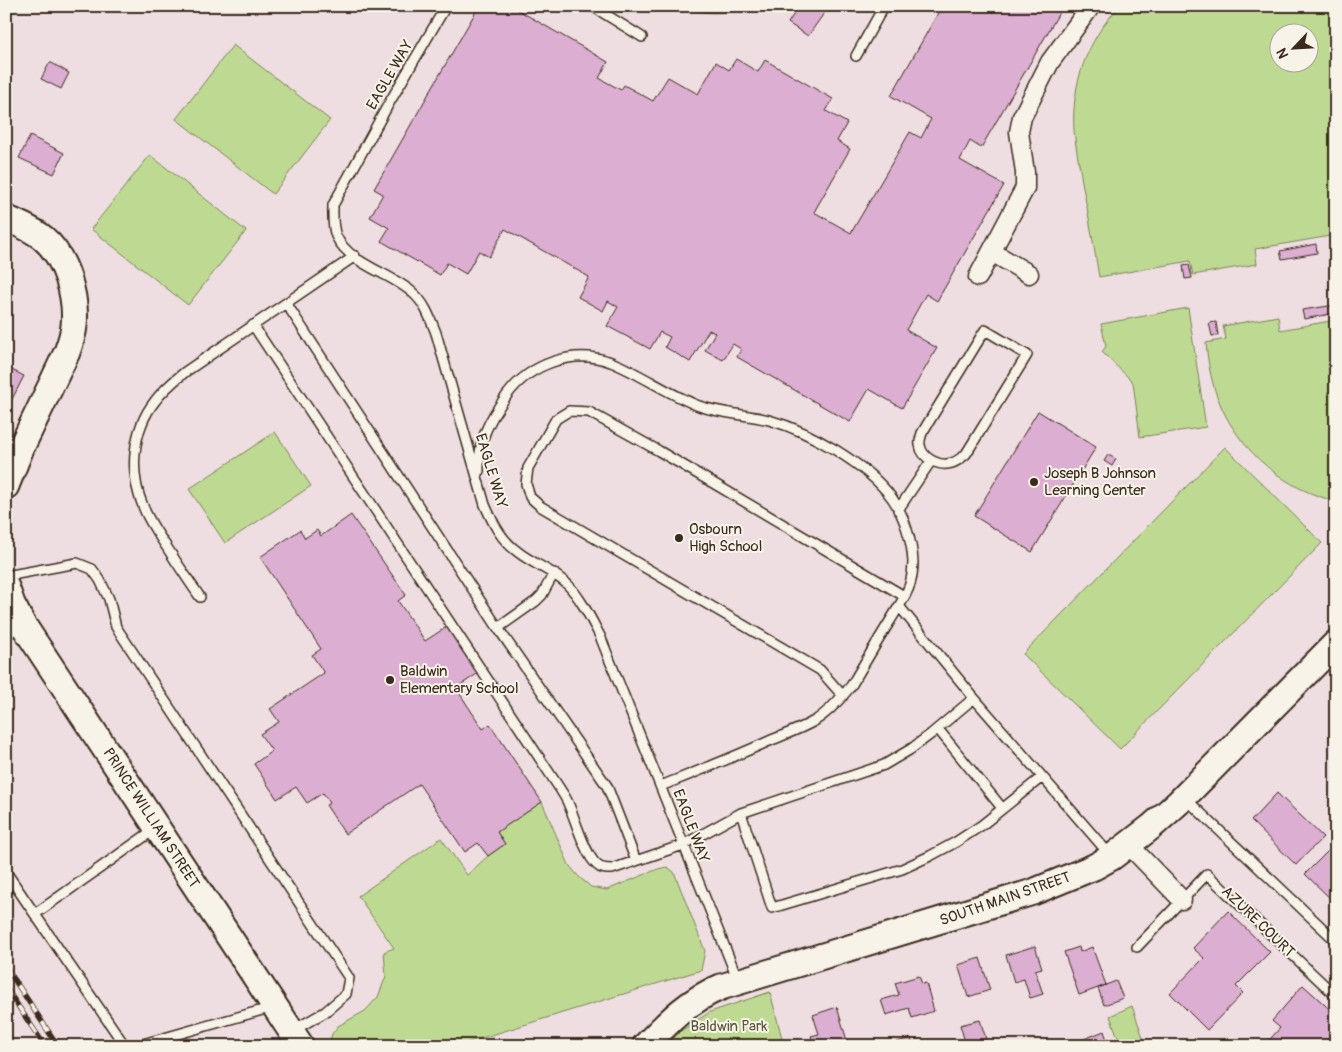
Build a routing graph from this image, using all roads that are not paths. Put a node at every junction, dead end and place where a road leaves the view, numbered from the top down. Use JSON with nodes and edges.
{"nodes":[{"id":1,"x":446,"y":6,"type":"edge"},
{"id":2,"x":592,"y":6,"type":"edge"},
{"id":3,"x":884,"y":6,"type":"edge"},
{"id":4,"x":1091,"y":6,"type":"edge"},
{"id":5,"x":642,"y":37,"type":"dead end"},
{"id":6,"x":856,"y":56,"type":"dead end"},
{"id":7,"x":6,"y":218,"type":"edge"},
{"id":8,"x":992,"y":252,"type":"junction"},
{"id":9,"x":355,"y":256,"type":"junction"},
{"id":10,"x":1029,"y":274,"type":"dead end"},
{"id":11,"x":978,"y":277,"type":"dead end"},
{"id":12,"x":286,"y":303,"type":"junction"},
{"id":13,"x":253,"y":325,"type":"junction"},
{"id":14,"x":931,"y":461,"type":"junction"},
{"id":15,"x":479,"y":484,"type":"junction"},
{"id":16,"x":6,"y":486,"type":"edge"},
{"id":17,"x":898,"y":510,"type":"junction"},
{"id":18,"x":554,"y":574,"type":"junction"},
{"id":19,"x":6,"y":576,"type":"edge"},
{"id":20,"x":6,"y":587,"type":"edge"},
{"id":21,"x":904,"y":596,"type":"junction"},
{"id":22,"x":200,"y":597,"type":"dead end"},
{"id":23,"x":899,"y":606,"type":"junction"},
{"id":24,"x":498,"y":628,"type":"junction"},
{"id":25,"x":14,"y":629,"type":"edge"},
{"id":26,"x":1336,"y":643,"type":"edge"},
{"id":27,"x":843,"y":696,"type":"junction"},
{"id":28,"x":974,"y":698,"type":"junction"},
{"id":29,"x":938,"y":728,"type":"junction"},
{"id":30,"x":1042,"y":777,"type":"junction"},
{"id":31,"x":661,"y":786,"type":"junction"},
{"id":32,"x":1184,"y":797,"type":"junction"},
{"id":33,"x":1002,"y":808,"type":"junction"},
{"id":34,"x":741,"y":814,"type":"junction"},
{"id":35,"x":157,"y":828,"type":"junction"},
{"id":36,"x":684,"y":845,"type":"junction"},
{"id":37,"x":1120,"y":851,"type":"junction"},
{"id":38,"x":636,"y":861,"type":"junction"},
{"id":39,"x":6,"y":872,"type":"edge"},
{"id":40,"x":1182,"y":900,"type":"junction"},
{"id":41,"x":35,"y":914,"type":"junction"},
{"id":42,"x":1336,"y":940,"type":"edge"},
{"id":43,"x":1137,"y":948,"type":"dead end"},
{"id":44,"x":739,"y":982,"type":"junction"},
{"id":45,"x":1336,"y":996,"type":"edge"},
{"id":46,"x":276,"y":1006,"type":"junction"},
{"id":47,"x":296,"y":1038,"type":"edge"},
{"id":48,"x":125,"y":1046,"type":"edge"},
{"id":49,"x":136,"y":1046,"type":"edge"},
{"id":50,"x":645,"y":1046,"type":"edge"}],
"edges":[{"from":1,"to":9,"type":"lane","name":"EAGLE WAY"},
{"from":2,"to":5,"type":"lane"},
{"from":3,"to":6,"type":"lane"},
{"from":4,"to":8,"type":"street"},
{"from":7,"to":16,"type":"street"},
{"from":8,"to":10,"type":"street"},
{"from":8,"to":11,"type":"street"},
{"from":9,"to":12,"type":"lane"},
{"from":9,"to":15,"type":"lane","name":"EAGLE WAY"},
{"from":12,"to":13,"type":"lane"},
{"from":12,"to":24,"type":"lane"},
{"from":13,"to":22,"type":"lane"},
{"from":13,"to":38,"type":"lane"},
{"from":14,"to":14,"type":"lane"},
{"from":14,"to":17,"type":"lane"},
{"from":15,"to":17,"type":"lane"},
{"from":15,"to":18,"type":"lane","name":"EAGLE WAY"},
{"from":17,"to":21,"type":"lane"},
{"from":18,"to":24,"type":"lane"},
{"from":18,"to":31,"type":"lane","name":"EAGLE WAY"},
{"from":19,"to":47,"type":"lane"},
{"from":20,"to":25,"type":"street","name":"PRINCE WILLIAM STREET"},
{"from":21,"to":23,"type":"lane"},
{"from":21,"to":27,"type":"lane"},
{"from":23,"to":27,"type":"lane"},
{"from":23,"to":28,"type":"lane"},
{"from":24,"to":38,"type":"lane"},
{"from":25,"to":35,"type":"street","name":"PRINCE WILLIAM STREET"},
{"from":26,"to":32,"type":"street","name":"SOUTH MAIN STREET"},
{"from":27,"to":31,"type":"lane"},
{"from":28,"to":29,"type":"lane"},
{"from":28,"to":30,"type":"lane"},
{"from":29,"to":33,"type":"lane"},
{"from":29,"to":34,"type":"lane"},
{"from":30,"to":33,"type":"lane"},
{"from":30,"to":37,"type":"lane"},
{"from":31,"to":36,"type":"lane","name":"EAGLE WAY"},
{"from":32,"to":37,"type":"street","name":"SOUTH MAIN STREET"},
{"from":32,"to":42,"type":"lane"},
{"from":33,"to":34,"type":"lane"},
{"from":34,"to":36,"type":"lane"},
{"from":35,"to":41,"type":"lane"},
{"from":35,"to":46,"type":"street","name":"PRINCE WILLIAM STREET"},
{"from":36,"to":38,"type":"lane"},
{"from":36,"to":44,"type":"lane","name":"EAGLE WAY"},
{"from":37,"to":40,"type":"street"},
{"from":37,"to":44,"type":"street","name":"SOUTH MAIN STREET"},
{"from":39,"to":41,"type":"lane"},
{"from":40,"to":43,"type":"lane","name":"AZURE COURT"},
{"from":40,"to":45,"type":"lane","name":"AZURE COURT"},
{"from":41,"to":48,"type":"lane"},
{"from":44,"to":50,"type":"street","name":"SOUTH MAIN STREET"},
{"from":46,"to":47,"type":"street","name":"PRINCE WILLIAM STREET"},
{"from":46,"to":49,"type":"lane"}]}
